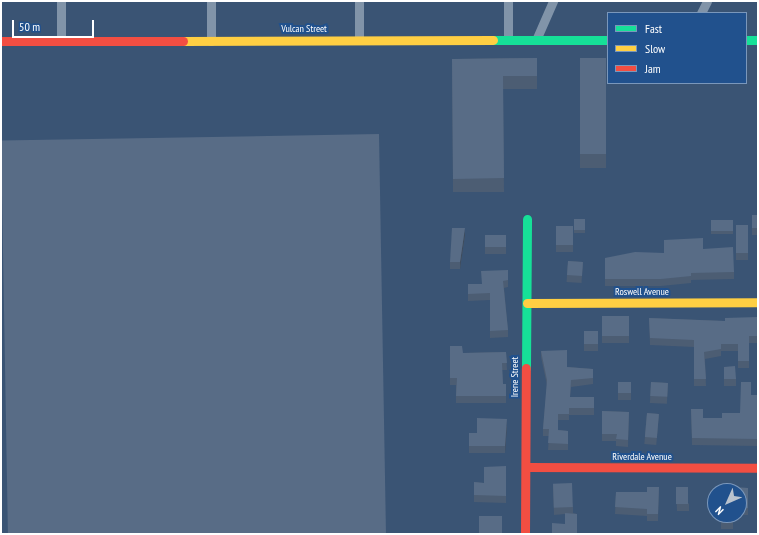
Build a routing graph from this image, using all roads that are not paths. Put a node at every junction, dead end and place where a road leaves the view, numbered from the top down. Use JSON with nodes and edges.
{"nodes":[{"id":1,"x":61,"y":1,"type":"edge"},
{"id":2,"x":211,"y":1,"type":"edge"},
{"id":3,"x":359,"y":1,"type":"edge"},
{"id":4,"x":508,"y":1,"type":"edge"},
{"id":5,"x":553,"y":1,"type":"edge"},
{"id":6,"x":707,"y":1,"type":"edge"},
{"id":7,"x":702,"y":12,"type":"edge"},
{"id":8,"x":359,"y":40,"type":"junction"},
{"id":9,"x":508,"y":40,"type":"junction"},
{"id":10,"x":536,"y":40,"type":"junction"},
{"id":11,"x":607,"y":40,"type":"edge"},
{"id":12,"x":747,"y":40,"type":"edge"},
{"id":13,"x":758,"y":40,"type":"edge"},
{"id":14,"x":1,"y":41,"type":"edge"},
{"id":15,"x":61,"y":41,"type":"junction"},
{"id":16,"x":211,"y":41,"type":"junction"},
{"id":17,"x":527,"y":219,"type":"dead end"},
{"id":18,"x":758,"y":302,"type":"edge"},
{"id":19,"x":527,"y":303,"type":"junction"},
{"id":20,"x":526,"y":467,"type":"junction"},
{"id":21,"x":758,"y":468,"type":"edge"},
{"id":22,"x":525,"y":534,"type":"edge"}],
"edges":[{"from":1,"to":15,"type":"street"},
{"from":2,"to":16,"type":"street"},
{"from":3,"to":8,"type":"street"},
{"from":4,"to":9,"type":"street"},
{"from":5,"to":10,"type":"street"},
{"from":6,"to":7,"type":"street"},
{"from":8,"to":9,"type":"street","name":"Vulcan Street"},
{"from":8,"to":16,"type":"street","name":"Vulcan Street"},
{"from":9,"to":10,"type":"street","name":"Vulcan Street"},
{"from":10,"to":11,"type":"street","name":"Vulcan Street"},
{"from":12,"to":13,"type":"street"},
{"from":14,"to":15,"type":"street","name":"Vulcan Street"},
{"from":15,"to":16,"type":"street","name":"Vulcan Street"},
{"from":17,"to":19,"type":"street","name":"Irene Street"},
{"from":18,"to":19,"type":"street","name":"Roswell Avenue"},
{"from":19,"to":20,"type":"street","name":"Irene Street"},
{"from":20,"to":21,"type":"street","name":"Riverdale Avenue"},
{"from":20,"to":22,"type":"street","name":"Irene Street"}]}
